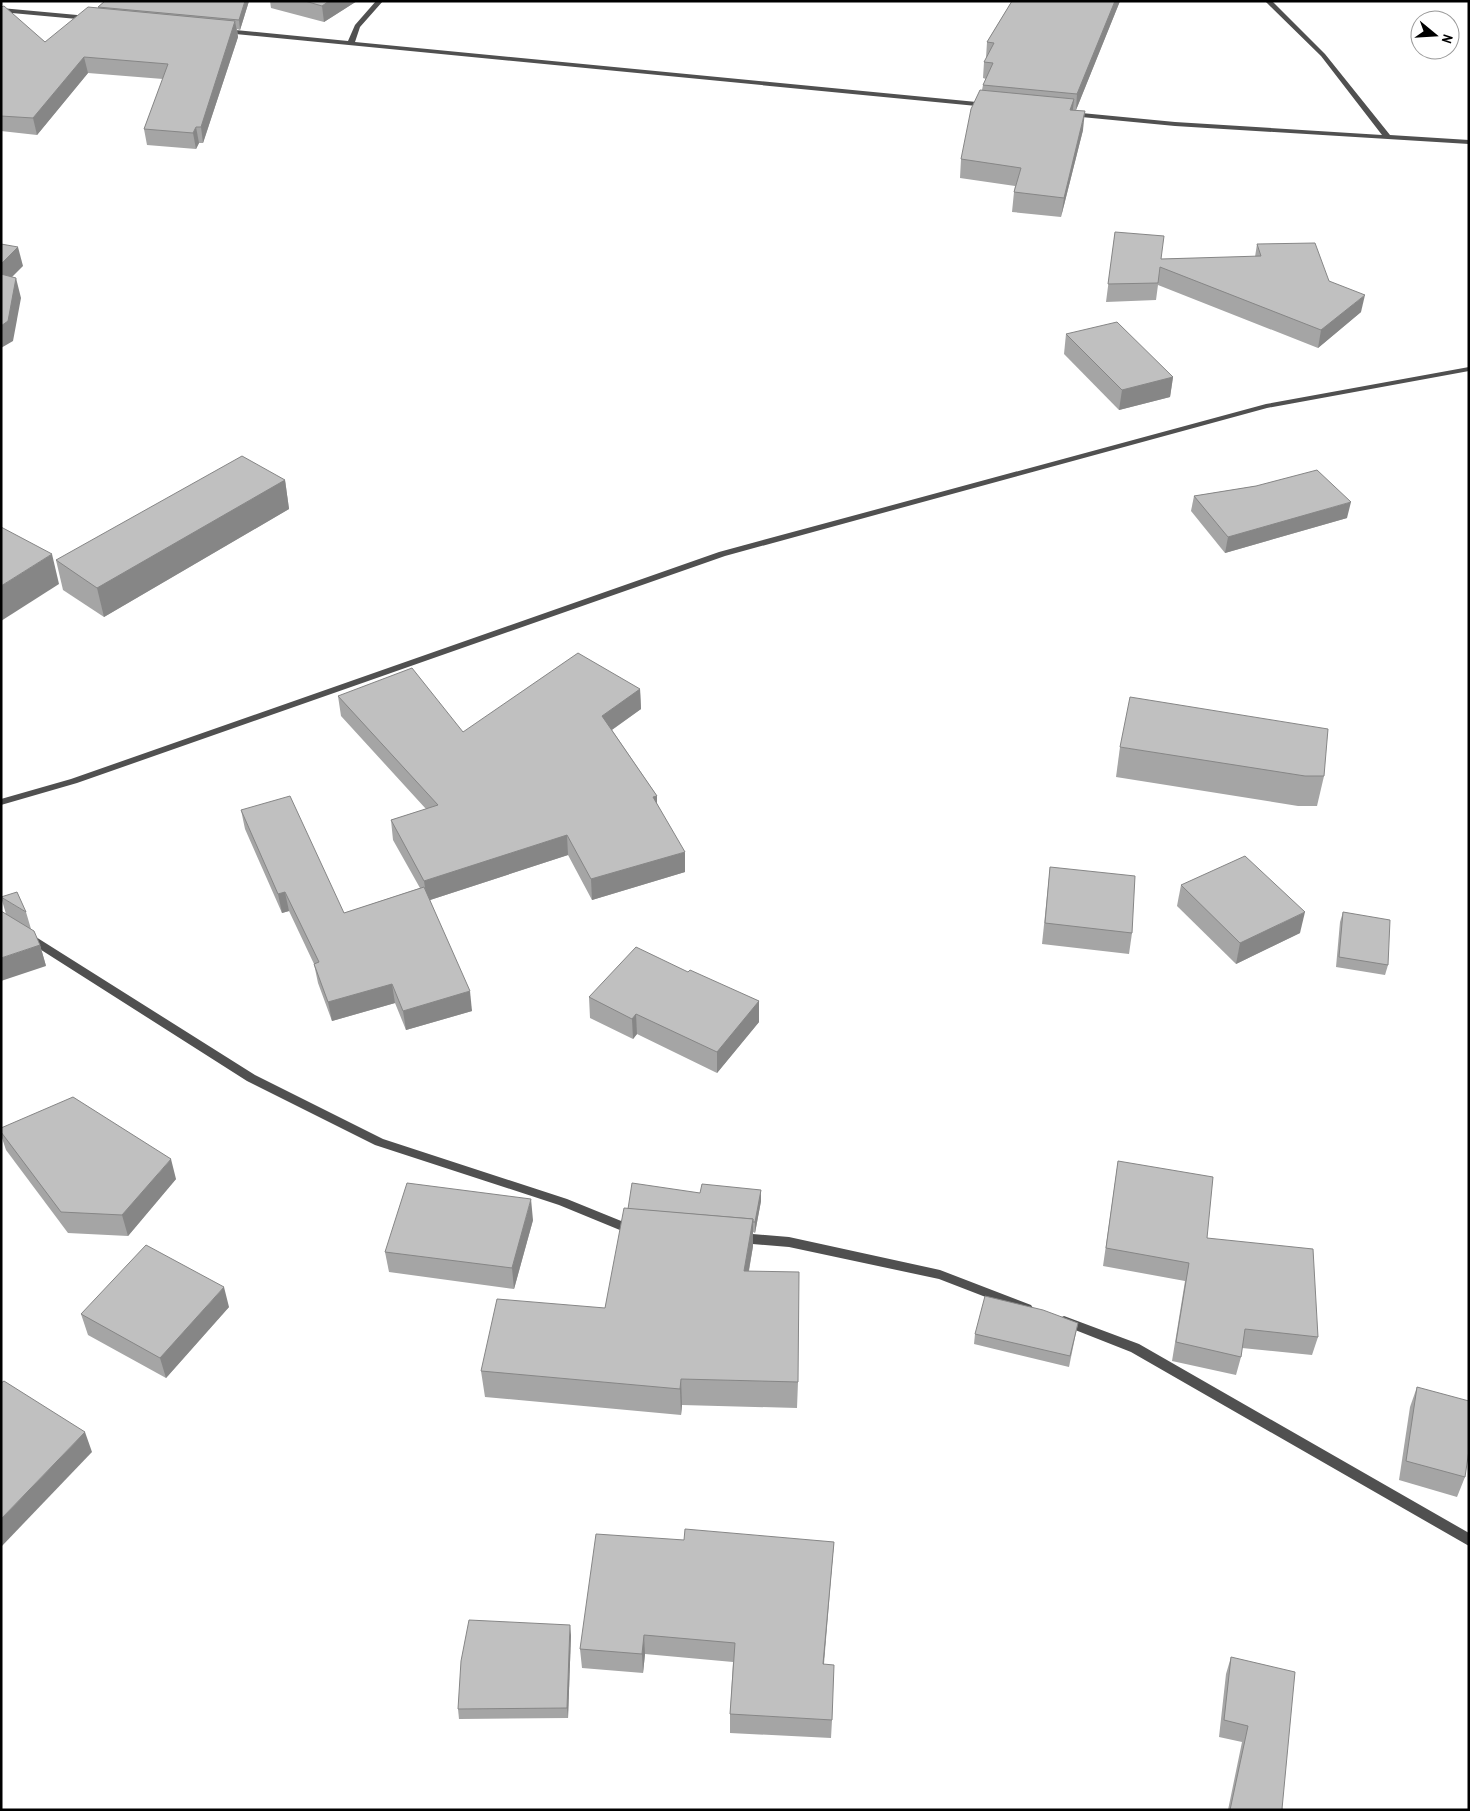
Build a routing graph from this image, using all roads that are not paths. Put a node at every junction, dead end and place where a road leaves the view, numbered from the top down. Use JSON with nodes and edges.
{"nodes":[{"id":1,"x":380,"y":1,"type":"edge"},
{"id":2,"x":1268,"y":1,"type":"edge"},
{"id":3,"x":1,"y":10,"type":"edge"},
{"id":4,"x":98,"y":19,"type":"edge"},
{"id":5,"x":215,"y":30,"type":"edge"},
{"id":6,"x":351,"y":43,"type":"junction"},
{"id":7,"x":996,"y":106,"type":"edge"},
{"id":8,"x":1065,"y":113,"type":"edge"},
{"id":9,"x":1387,"y":136,"type":"junction"},
{"id":10,"x":1469,"y":142,"type":"edge"},
{"id":11,"x":1469,"y":369,"type":"edge"},
{"id":12,"x":1,"y":802,"type":"edge"},
{"id":13,"x":21,"y":931,"type":"edge"},
{"id":14,"x":647,"y":1231,"type":"edge"},
{"id":15,"x":733,"y":1238,"type":"edge"},
{"id":16,"x":1469,"y":1540,"type":"edge"}],
"edges":[{"from":1,"to":6,"type":"street"},
{"from":2,"to":9,"type":"street"},
{"from":3,"to":4,"type":"street"},
{"from":5,"to":6,"type":"street"},
{"from":6,"to":7,"type":"street"},
{"from":8,"to":9,"type":"street"},
{"from":9,"to":10,"type":"street"},
{"from":11,"to":12,"type":"street"},
{"from":13,"to":14,"type":"street"},
{"from":15,"to":16,"type":"street"}]}
